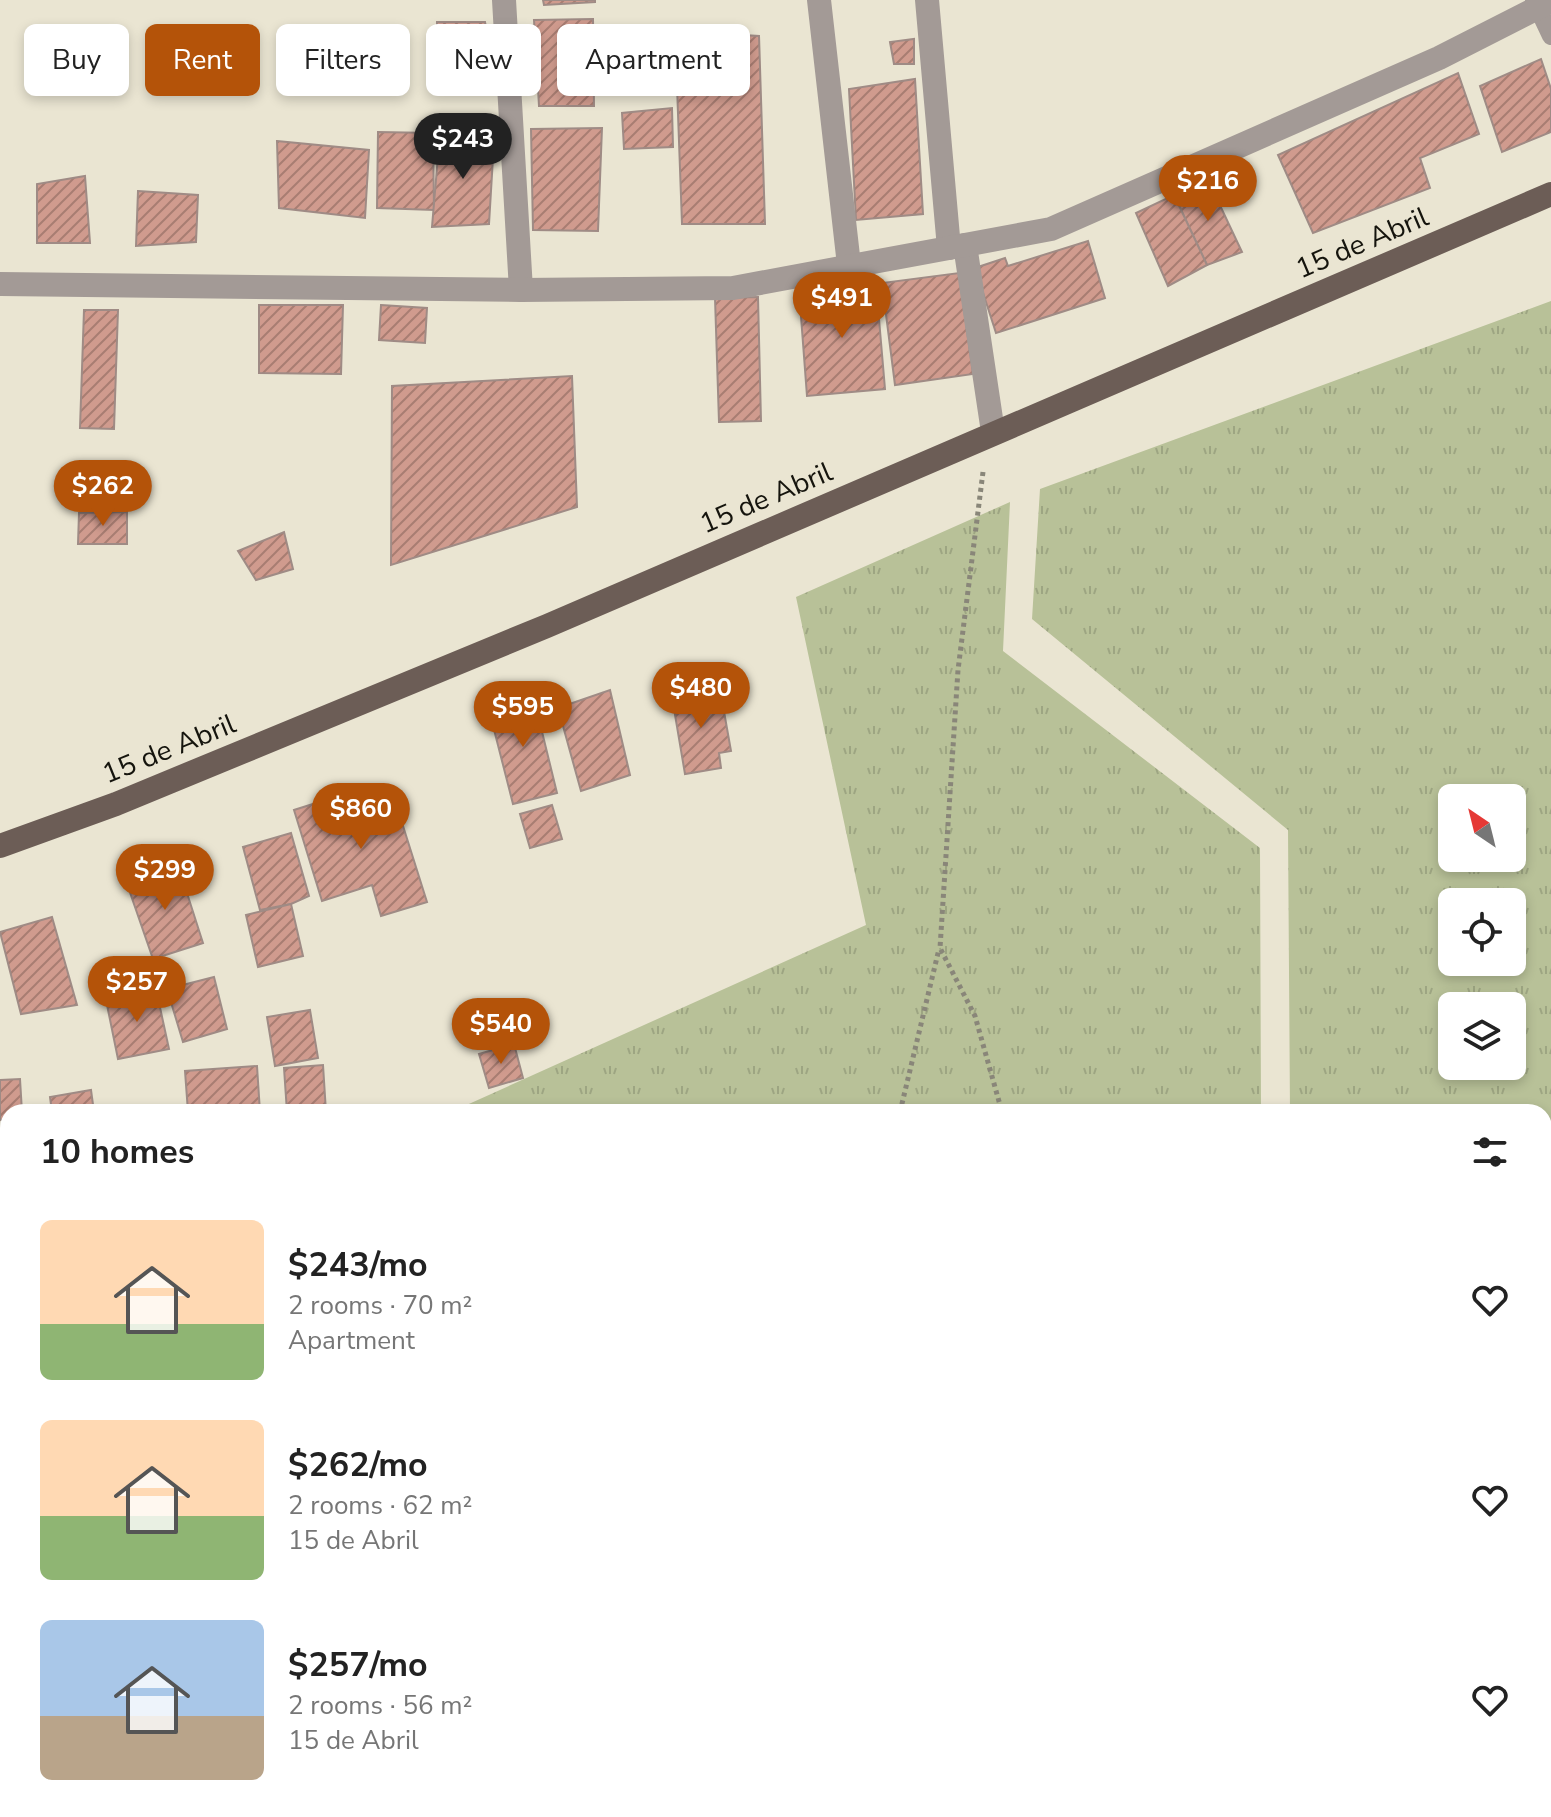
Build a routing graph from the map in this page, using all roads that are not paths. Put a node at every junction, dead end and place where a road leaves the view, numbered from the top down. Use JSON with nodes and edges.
{"nodes":[{"id":1,"x":504,"y":0,"type":"edge"},
{"id":2,"x":819,"y":0,"type":"edge"},
{"id":3,"x":927,"y":0,"type":"edge"},
{"id":4,"x":1541,"y":3,"type":"edge"},
{"id":5,"x":1551,"y":36,"type":"edge"},
{"id":6,"x":1551,"y":194,"type":"edge"},
{"id":7,"x":957,"y":247,"type":"junction"},
{"id":8,"x":849,"y":265,"type":"junction"},
{"id":9,"x":0,"y":284,"type":"edge"},
{"id":10,"x":521,"y":290,"type":"junction"},
{"id":11,"x":993,"y":432,"type":"junction"},
{"id":12,"x":0,"y":846,"type":"edge"}],
"edges":[{"from":1,"to":10,"type":"street"},
{"from":2,"to":8,"type":"street"},
{"from":3,"to":7,"type":"street"},
{"from":4,"to":5,"type":"lane"},
{"from":4,"to":7,"type":"street"},
{"from":6,"to":11,"type":"main road","name":"15 de Abril"},
{"from":7,"to":8,"type":"street"},
{"from":7,"to":11,"type":"street"},
{"from":8,"to":10,"type":"street"},
{"from":9,"to":10,"type":"street"},
{"from":11,"to":12,"type":"main road","name":"15 de Abril"}]}
